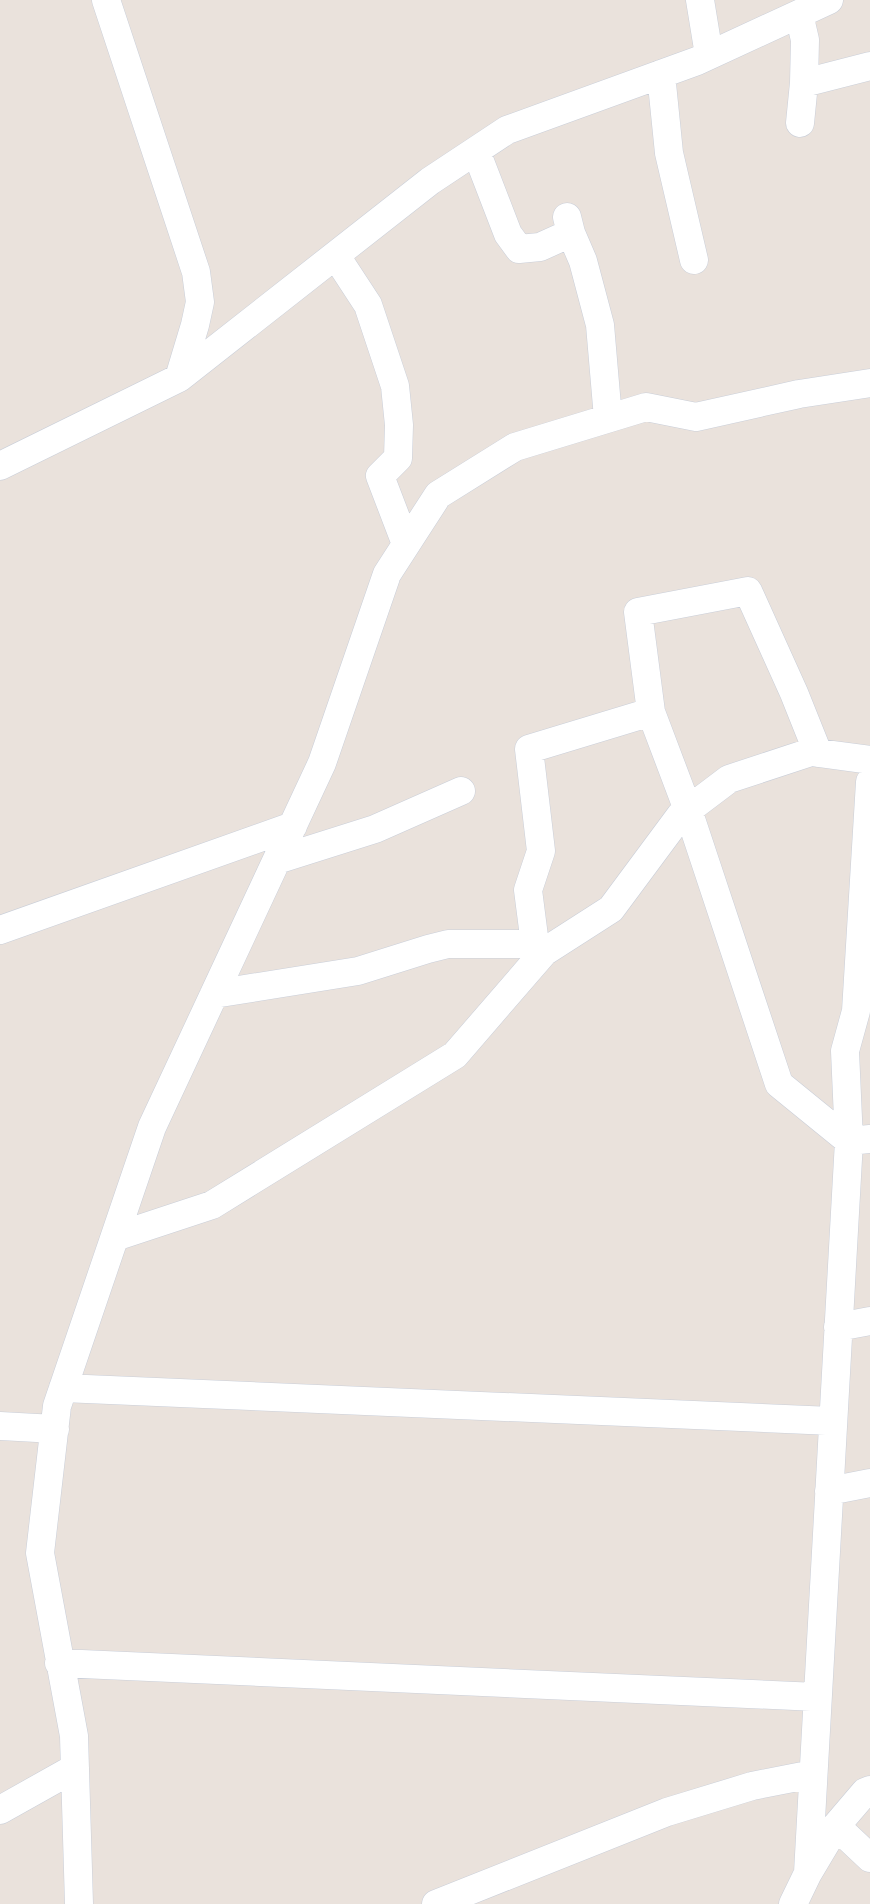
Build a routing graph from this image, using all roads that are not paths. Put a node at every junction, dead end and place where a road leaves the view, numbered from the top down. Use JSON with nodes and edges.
{"nodes":[{"id":1,"x":106,"y":0,"type":"edge"},
{"id":2,"x":700,"y":0,"type":"edge"},
{"id":3,"x":829,"y":0,"type":"edge"},
{"id":4,"x":799,"y":14,"type":"junction"},
{"id":5,"x":709,"y":55,"type":"junction"},
{"id":6,"x":870,"y":66,"type":"edge"},
{"id":7,"x":661,"y":74,"type":"junction"},
{"id":8,"x":804,"y":83,"type":"junction"},
{"id":9,"x":800,"y":123,"type":"dead end"},
{"id":10,"x":476,"y":151,"type":"junction"},
{"id":11,"x":336,"y":256,"type":"junction"},
{"id":12,"x":694,"y":260,"type":"dead end"},
{"id":13,"x":179,"y":378,"type":"junction"},
{"id":14,"x":870,"y":383,"type":"edge"},
{"id":15,"x":608,"y":418,"type":"junction"},
{"id":16,"x":0,"y":466,"type":"edge"},
{"id":17,"x":406,"y":544,"type":"junction"},
{"id":18,"x":651,"y":712,"type":"junction"},
{"id":19,"x":818,"y":753,"type":"junction"},
{"id":20,"x":870,"y":760,"type":"edge"},
{"id":21,"x":870,"y":782,"type":"edge"},
{"id":22,"x":461,"y":791,"type":"dead end"},
{"id":23,"x":688,"y":810,"type":"junction"},
{"id":24,"x":293,"y":826,"type":"junction"},
{"id":25,"x":277,"y":860,"type":"junction"},
{"id":26,"x":866,"y":903,"type":"edge"},
{"id":27,"x":0,"y":930,"type":"edge"},
{"id":28,"x":536,"y":952,"type":"junction"},
{"id":29,"x":214,"y":994,"type":"junction"},
{"id":30,"x":865,"y":1013,"type":"edge"},
{"id":31,"x":859,"y":1140,"type":"edge"},
{"id":32,"x":115,"y":1237,"type":"junction"},
{"id":33,"x":870,"y":1321,"type":"edge"},
{"id":34,"x":838,"y":1327,"type":"junction"},
{"id":35,"x":64,"y":1388,"type":"junction"},
{"id":36,"x":832,"y":1421,"type":"junction"},
{"id":37,"x":0,"y":1426,"type":"edge"},
{"id":38,"x":55,"y":1429,"type":"junction"},
{"id":39,"x":870,"y":1483,"type":"edge"},
{"id":40,"x":829,"y":1491,"type":"junction"},
{"id":41,"x":59,"y":1663,"type":"junction"},
{"id":42,"x":817,"y":1696,"type":"junction"},
{"id":43,"x":75,"y":1768,"type":"junction"},
{"id":44,"x":813,"y":1774,"type":"junction"},
{"id":45,"x":870,"y":1790,"type":"edge"},
{"id":46,"x":0,"y":1810,"type":"edge"},
{"id":47,"x":836,"y":1826,"type":"junction"},
{"id":48,"x":870,"y":1858,"type":"edge"},
{"id":49,"x":808,"y":1873,"type":"junction"},
{"id":50,"x":79,"y":1904,"type":"edge"},
{"id":51,"x":436,"y":1904,"type":"edge"},
{"id":52,"x":793,"y":1904,"type":"edge"}],
"edges":[{"from":1,"to":13,"type":"street"},
{"from":2,"to":5,"type":"street"},
{"from":3,"to":4,"type":"street"},
{"from":4,"to":5,"type":"street"},
{"from":4,"to":8,"type":"street"},
{"from":5,"to":7,"type":"street"},
{"from":6,"to":8,"type":"street"},
{"from":7,"to":10,"type":"street"},
{"from":7,"to":12,"type":"street"},
{"from":8,"to":9,"type":"street"},
{"from":10,"to":11,"type":"street"},
{"from":10,"to":15,"type":"street"},
{"from":11,"to":13,"type":"street"},
{"from":11,"to":17,"type":"street"},
{"from":13,"to":16,"type":"street"},
{"from":14,"to":15,"type":"street"},
{"from":15,"to":17,"type":"street"},
{"from":17,"to":24,"type":"street"},
{"from":18,"to":19,"type":"street"},
{"from":18,"to":23,"type":"street"},
{"from":18,"to":28,"type":"street"},
{"from":19,"to":20,"type":"street"},
{"from":19,"to":23,"type":"street"},
{"from":21,"to":26,"type":"street"},
{"from":22,"to":25,"type":"street"},
{"from":23,"to":28,"type":"street"},
{"from":23,"to":31,"type":"street"},
{"from":24,"to":25,"type":"street"},
{"from":24,"to":27,"type":"street"},
{"from":25,"to":29,"type":"street"},
{"from":26,"to":30,"type":"street"},
{"from":28,"to":29,"type":"street"},
{"from":28,"to":32,"type":"street"},
{"from":29,"to":32,"type":"street"},
{"from":30,"to":31,"type":"street"},
{"from":31,"to":34,"type":"street"},
{"from":32,"to":35,"type":"street"},
{"from":33,"to":34,"type":"street"},
{"from":34,"to":36,"type":"street"},
{"from":35,"to":36,"type":"street"},
{"from":35,"to":38,"type":"street"},
{"from":36,"to":40,"type":"street"},
{"from":37,"to":38,"type":"street"},
{"from":38,"to":41,"type":"street"},
{"from":39,"to":40,"type":"street"},
{"from":40,"to":42,"type":"street"},
{"from":41,"to":42,"type":"street"},
{"from":41,"to":43,"type":"street"},
{"from":42,"to":44,"type":"street"},
{"from":43,"to":46,"type":"street"},
{"from":43,"to":50,"type":"street"},
{"from":44,"to":49,"type":"street"},
{"from":44,"to":51,"type":"street"},
{"from":45,"to":47,"type":"street"},
{"from":47,"to":48,"type":"street"},
{"from":47,"to":49,"type":"street"},
{"from":49,"to":52,"type":"street"}]}
